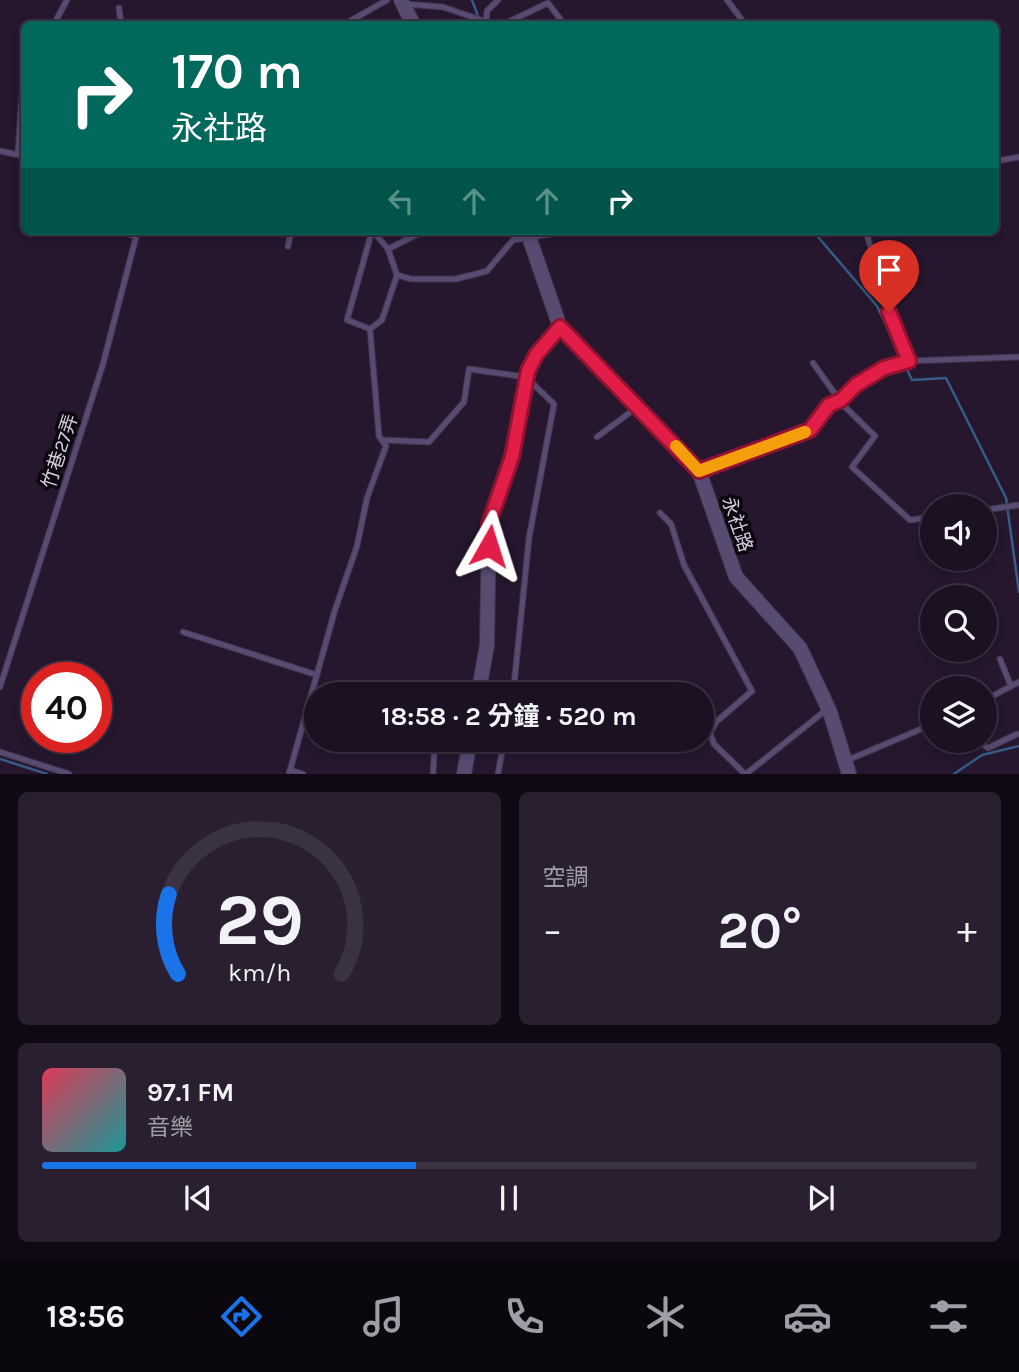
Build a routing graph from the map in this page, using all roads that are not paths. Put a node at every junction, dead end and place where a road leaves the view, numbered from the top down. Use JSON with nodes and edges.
{"nodes":[{"id":1,"x":67,"y":0,"type":"edge"},
{"id":2,"x":387,"y":0,"type":"edge"},
{"id":3,"x":498,"y":0,"type":"edge"},
{"id":4,"x":727,"y":0,"type":"edge"},
{"id":5,"x":402,"y":2,"type":"edge"},
{"id":6,"x":550,"y":2,"type":"edge"},
{"id":7,"x":119,"y":8,"type":"dead end"},
{"id":8,"x":56,"y":21,"type":"edge"},
{"id":9,"x":121,"y":21,"type":"edge"},
{"id":10,"x":350,"y":21,"type":"edge"},
{"id":11,"x":412,"y":21,"type":"edge"},
{"id":12,"x":480,"y":21,"type":"edge"},
{"id":13,"x":485,"y":21,"type":"edge"},
{"id":14,"x":510,"y":21,"type":"edge"},
{"id":15,"x":562,"y":21,"type":"edge"},
{"id":16,"x":743,"y":21,"type":"edge"},
{"id":17,"x":0,"y":151,"type":"edge"},
{"id":18,"x":21,"y":154,"type":"edge"},
{"id":19,"x":1019,"y":157,"type":"edge"},
{"id":20,"x":999,"y":160,"type":"edge"},
{"id":21,"x":132,"y":235,"type":"edge"},
{"id":22,"x":290,"y":235,"type":"edge"},
{"id":23,"x":372,"y":235,"type":"edge"},
{"id":24,"x":376,"y":235,"type":"edge"},
{"id":25,"x":416,"y":235,"type":"edge"},
{"id":26,"x":526,"y":235,"type":"edge"},
{"id":27,"x":528,"y":235,"type":"edge"},
{"id":28,"x":867,"y":235,"type":"edge"},
{"id":29,"x":288,"y":246,"type":"dead end"},
{"id":30,"x":388,"y":249,"type":"junction"},
{"id":31,"x":397,"y":275,"type":"junction"},
{"id":32,"x":560,"y":327,"type":"junction"},
{"id":33,"x":370,"y":329,"type":"junction"},
{"id":34,"x":1019,"y":357,"type":"edge"},
{"id":35,"x":909,"y":361,"type":"junction"},
{"id":36,"x":813,"y":363,"type":"dead end"},
{"id":37,"x":526,"y":377,"type":"junction"},
{"id":38,"x":841,"y":400,"type":"junction"},
{"id":39,"x":639,"y":406,"type":"junction"},
{"id":40,"x":597,"y":437,"type":"dead end"},
{"id":41,"x":382,"y":440,"type":"junction"},
{"id":42,"x":699,"y":471,"type":"junction"},
{"id":43,"x":1016,"y":506,"type":"edge"},
{"id":44,"x":997,"y":509,"type":"edge"},
{"id":45,"x":660,"y":513,"type":"dead end"},
{"id":46,"x":920,"y":519,"type":"edge"},
{"id":47,"x":183,"y":632,"type":"dead end"},
{"id":48,"x":1000,"y":659,"type":"dead end"},
{"id":49,"x":317,"y":675,"type":"junction"},
{"id":50,"x":480,"y":682,"type":"edge"},
{"id":51,"x":514,"y":682,"type":"edge"},
{"id":52,"x":1019,"y":682,"type":"edge"},
{"id":53,"x":1011,"y":686,"type":"junction"},
{"id":54,"x":0,"y":687,"type":"edge"},
{"id":55,"x":997,"y":694,"type":"edge"},
{"id":56,"x":828,"y":709,"type":"junction"},
{"id":57,"x":920,"y":730,"type":"edge"},
{"id":58,"x":1017,"y":734,"type":"edge"},
{"id":59,"x":997,"y":744,"type":"edge"},
{"id":60,"x":0,"y":752,"type":"edge"},
{"id":61,"x":434,"y":752,"type":"edge"},
{"id":62,"x":468,"y":752,"type":"edge"},
{"id":63,"x":502,"y":752,"type":"edge"},
{"id":64,"x":847,"y":767,"type":"edge"},
{"id":65,"x":289,"y":772,"type":"edge"},
{"id":66,"x":69,"y":774,"type":"edge"},
{"id":67,"x":303,"y":774,"type":"edge"},
{"id":68,"x":433,"y":774,"type":"edge"},
{"id":69,"x":464,"y":774,"type":"edge"},
{"id":70,"x":498,"y":774,"type":"edge"},
{"id":71,"x":746,"y":774,"type":"edge"}],
"edges":[{"from":1,"to":8,"type":"lane"},
{"from":2,"to":10,"type":"lane"},
{"from":3,"to":13,"type":"lane"},
{"from":4,"to":16,"type":"lane"},
{"from":5,"to":11,"type":"street"},
{"from":5,"to":12,"type":"lane"},
{"from":6,"to":14,"type":"lane"},
{"from":6,"to":15,"type":"lane"},
{"from":7,"to":9,"type":"lane"},
{"from":17,"to":18,"type":"lane"},
{"from":19,"to":20,"type":"lane"},
{"from":21,"to":54,"type":"lane","name":"竹巷27弄"},
{"from":22,"to":29,"type":"lane"},
{"from":23,"to":33,"type":"lane"},
{"from":24,"to":30,"type":"lane"},
{"from":25,"to":30,"type":"lane"},
{"from":26,"to":31,"type":"lane"},
{"from":27,"to":32,"type":"street","name":"永社路"},
{"from":28,"to":35,"type":"lane"},
{"from":30,"to":31,"type":"lane"},
{"from":31,"to":33,"type":"lane"},
{"from":32,"to":37,"type":"street"},
{"from":32,"to":39,"type":"street","name":"永社路"},
{"from":33,"to":41,"type":"lane"},
{"from":34,"to":35,"type":"lane"},
{"from":35,"to":38,"type":"lane"},
{"from":36,"to":38,"type":"lane"},
{"from":37,"to":41,"type":"lane"},
{"from":37,"to":50,"type":"street"},
{"from":37,"to":51,"type":"lane"},
{"from":38,"to":42,"type":"lane"},
{"from":38,"to":46,"type":"lane"},
{"from":39,"to":40,"type":"lane"},
{"from":39,"to":42,"type":"street","name":"永社路"},
{"from":41,"to":49,"type":"lane"},
{"from":42,"to":56,"type":"street","name":"永社路"},
{"from":43,"to":44,"type":"lane"},
{"from":45,"to":71,"type":"lane"},
{"from":47,"to":49,"type":"lane"},
{"from":48,"to":53,"type":"lane"},
{"from":49,"to":65,"type":"lane"},
{"from":52,"to":53,"type":"lane"},
{"from":53,"to":55,"type":"lane"},
{"from":56,"to":64,"type":"street","name":"永社路"},
{"from":56,"to":71,"type":"lane"},
{"from":57,"to":64,"type":"lane"},
{"from":58,"to":59,"type":"lane"},
{"from":60,"to":66,"type":"lane"},
{"from":61,"to":68,"type":"lane"},
{"from":62,"to":69,"type":"street"},
{"from":63,"to":70,"type":"lane"},
{"from":65,"to":67,"type":"lane"}]}
